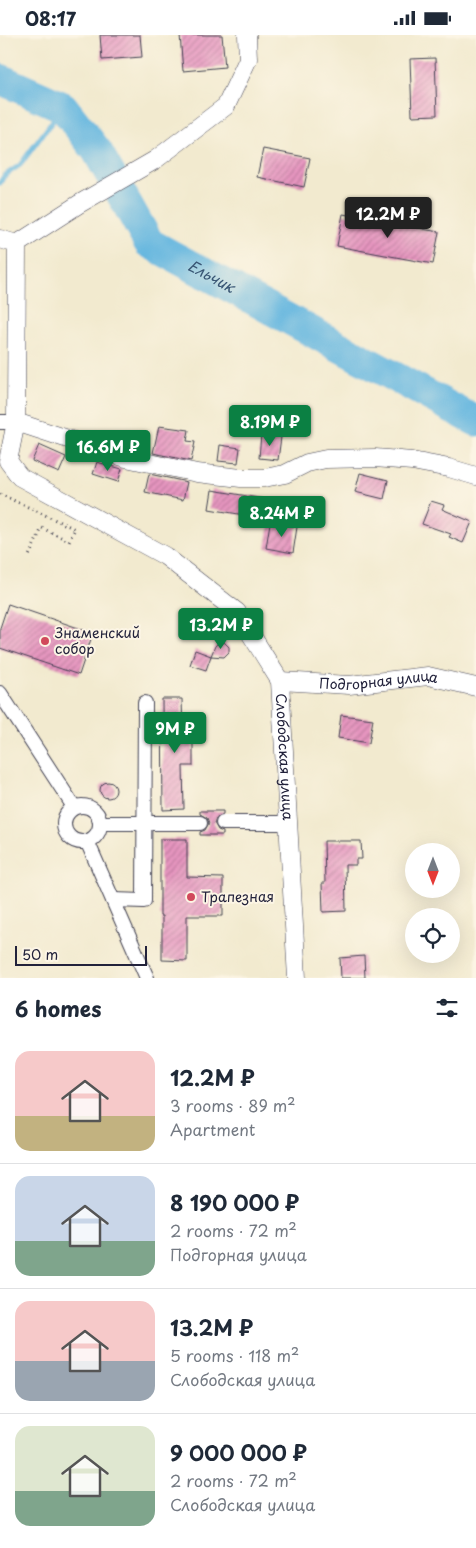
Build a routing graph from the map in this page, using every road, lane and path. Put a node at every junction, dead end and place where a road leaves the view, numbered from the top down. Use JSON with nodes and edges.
{"nodes":[{"id":1,"x":247,"y":35,"type":"edge"},
{"id":2,"x":8,"y":241,"type":"edge"},
{"id":3,"x":8,"y":422,"type":"edge"},
{"id":4,"x":476,"y":476,"type":"edge"},
{"id":5,"x":0,"y":494,"type":"edge"},
{"id":6,"x":28,"y":558,"type":"dead end"},
{"id":7,"x":280,"y":681,"type":"junction"},
{"id":8,"x":476,"y":687,"type":"edge"},
{"id":9,"x":0,"y":693,"type":"edge"},
{"id":10,"x":145,"y":703,"type":"dead end"},
{"id":11,"x":74,"y":807,"type":"junction"},
{"id":12,"x":100,"y":823,"type":"junction"},
{"id":13,"x":145,"y":823,"type":"junction"},
{"id":14,"x":200,"y":823,"type":"dead end"},
{"id":15,"x":223,"y":823,"type":"dead end"},
{"id":16,"x":288,"y":823,"type":"junction"},
{"id":17,"x":87,"y":841,"type":"junction"},
{"id":18,"x":113,"y":900,"type":"junction"},
{"id":19,"x":147,"y":978,"type":"edge"},
{"id":20,"x":297,"y":978,"type":"edge"}],
"edges":[{"from":1,"to":2,"type":"street"},
{"from":2,"to":3,"type":"street"},
{"from":3,"to":4,"type":"street"},
{"from":3,"to":7,"type":"street","name":"Слободская улица"},
{"from":5,"to":6,"type":"path"},
{"from":7,"to":8,"type":"street","name":"Подгорная улица"},
{"from":7,"to":16,"type":"street","name":"Слободская улица"},
{"from":9,"to":11,"type":"street"},
{"from":10,"to":13,"type":"street"},
{"from":11,"to":12,"type":"street"},
{"from":11,"to":17,"type":"street"},
{"from":12,"to":13,"type":"street"},
{"from":12,"to":17,"type":"street"},
{"from":13,"to":14,"type":"street"},
{"from":13,"to":18,"type":"street"},
{"from":15,"to":16,"type":"street"},
{"from":16,"to":20,"type":"street","name":"Слободская улица"},
{"from":17,"to":18,"type":"street"},
{"from":18,"to":19,"type":"street"}]}
